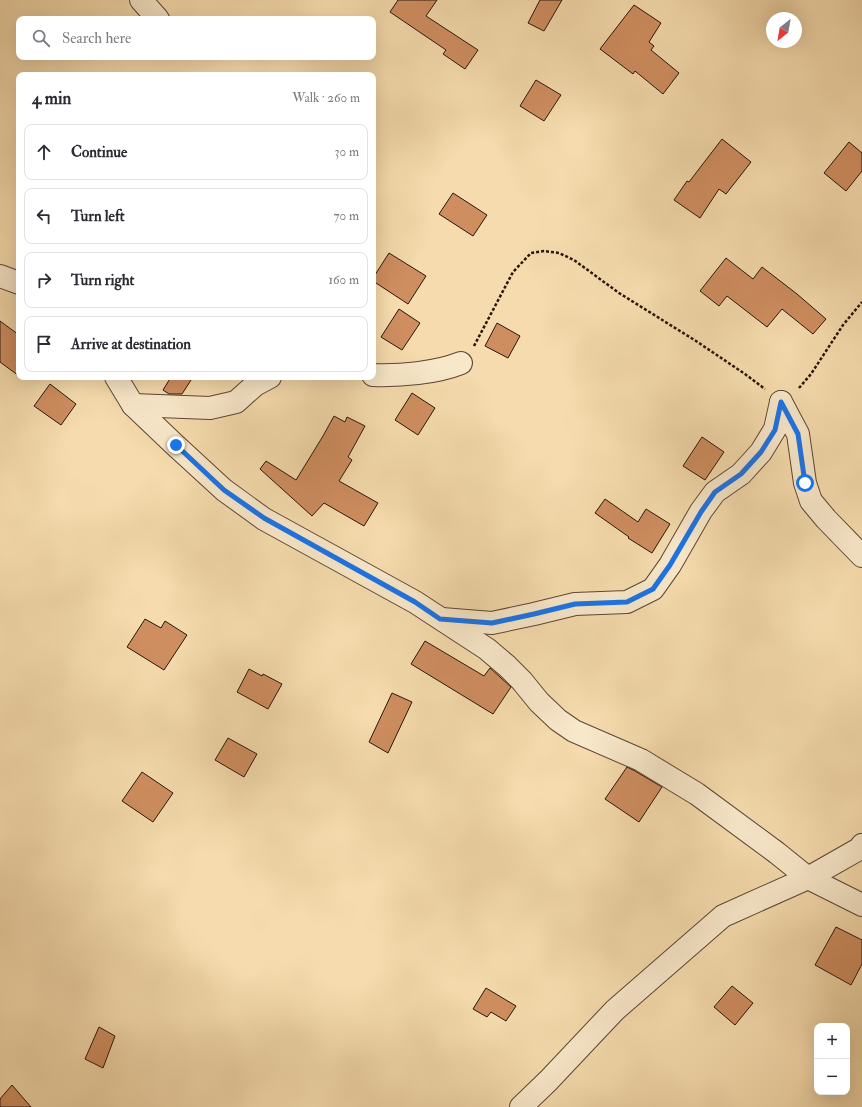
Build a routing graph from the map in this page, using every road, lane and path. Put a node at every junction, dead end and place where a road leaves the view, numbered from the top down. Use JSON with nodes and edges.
{"nodes":[{"id":1,"x":141,"y":0,"type":"edge"},
{"id":2,"x":155,"y":16,"type":"edge"},
{"id":3,"x":0,"y":276,"type":"edge"},
{"id":4,"x":16,"y":282,"type":"edge"},
{"id":5,"x":862,"y":302,"type":"edge"},
{"id":6,"x":461,"y":364,"type":"joint"},
{"id":7,"x":376,"y":375,"type":"edge"},
{"id":8,"x":118,"y":380,"type":"edge"},
{"id":9,"x":264,"y":380,"type":"edge"},
{"id":10,"x":781,"y":402,"type":"junction"},
{"id":11,"x":133,"y":405,"type":"junction"},
{"id":12,"x":862,"y":556,"type":"edge"},
{"id":13,"x":440,"y":619,"type":"junction"},
{"id":14,"x":862,"y":845,"type":"edge"},
{"id":15,"x":808,"y":878,"type":"junction"},
{"id":16,"x":862,"y":905,"type":"edge"},
{"id":17,"x":521,"y":1107,"type":"edge"}],
"edges":[{"from":1,"to":2,"type":"street"},
{"from":3,"to":4,"type":"street"},
{"from":5,"to":10,"type":"path"},
{"from":6,"to":7,"type":"street"},
{"from":6,"to":10,"type":"path"},
{"from":8,"to":11,"type":"street"},
{"from":9,"to":11,"type":"street"},
{"from":10,"to":12,"type":"street"},
{"from":10,"to":13,"type":"street"},
{"from":11,"to":13,"type":"street"},
{"from":13,"to":15,"type":"street"},
{"from":14,"to":15,"type":"street"},
{"from":15,"to":16,"type":"street"},
{"from":15,"to":17,"type":"street"}]}
